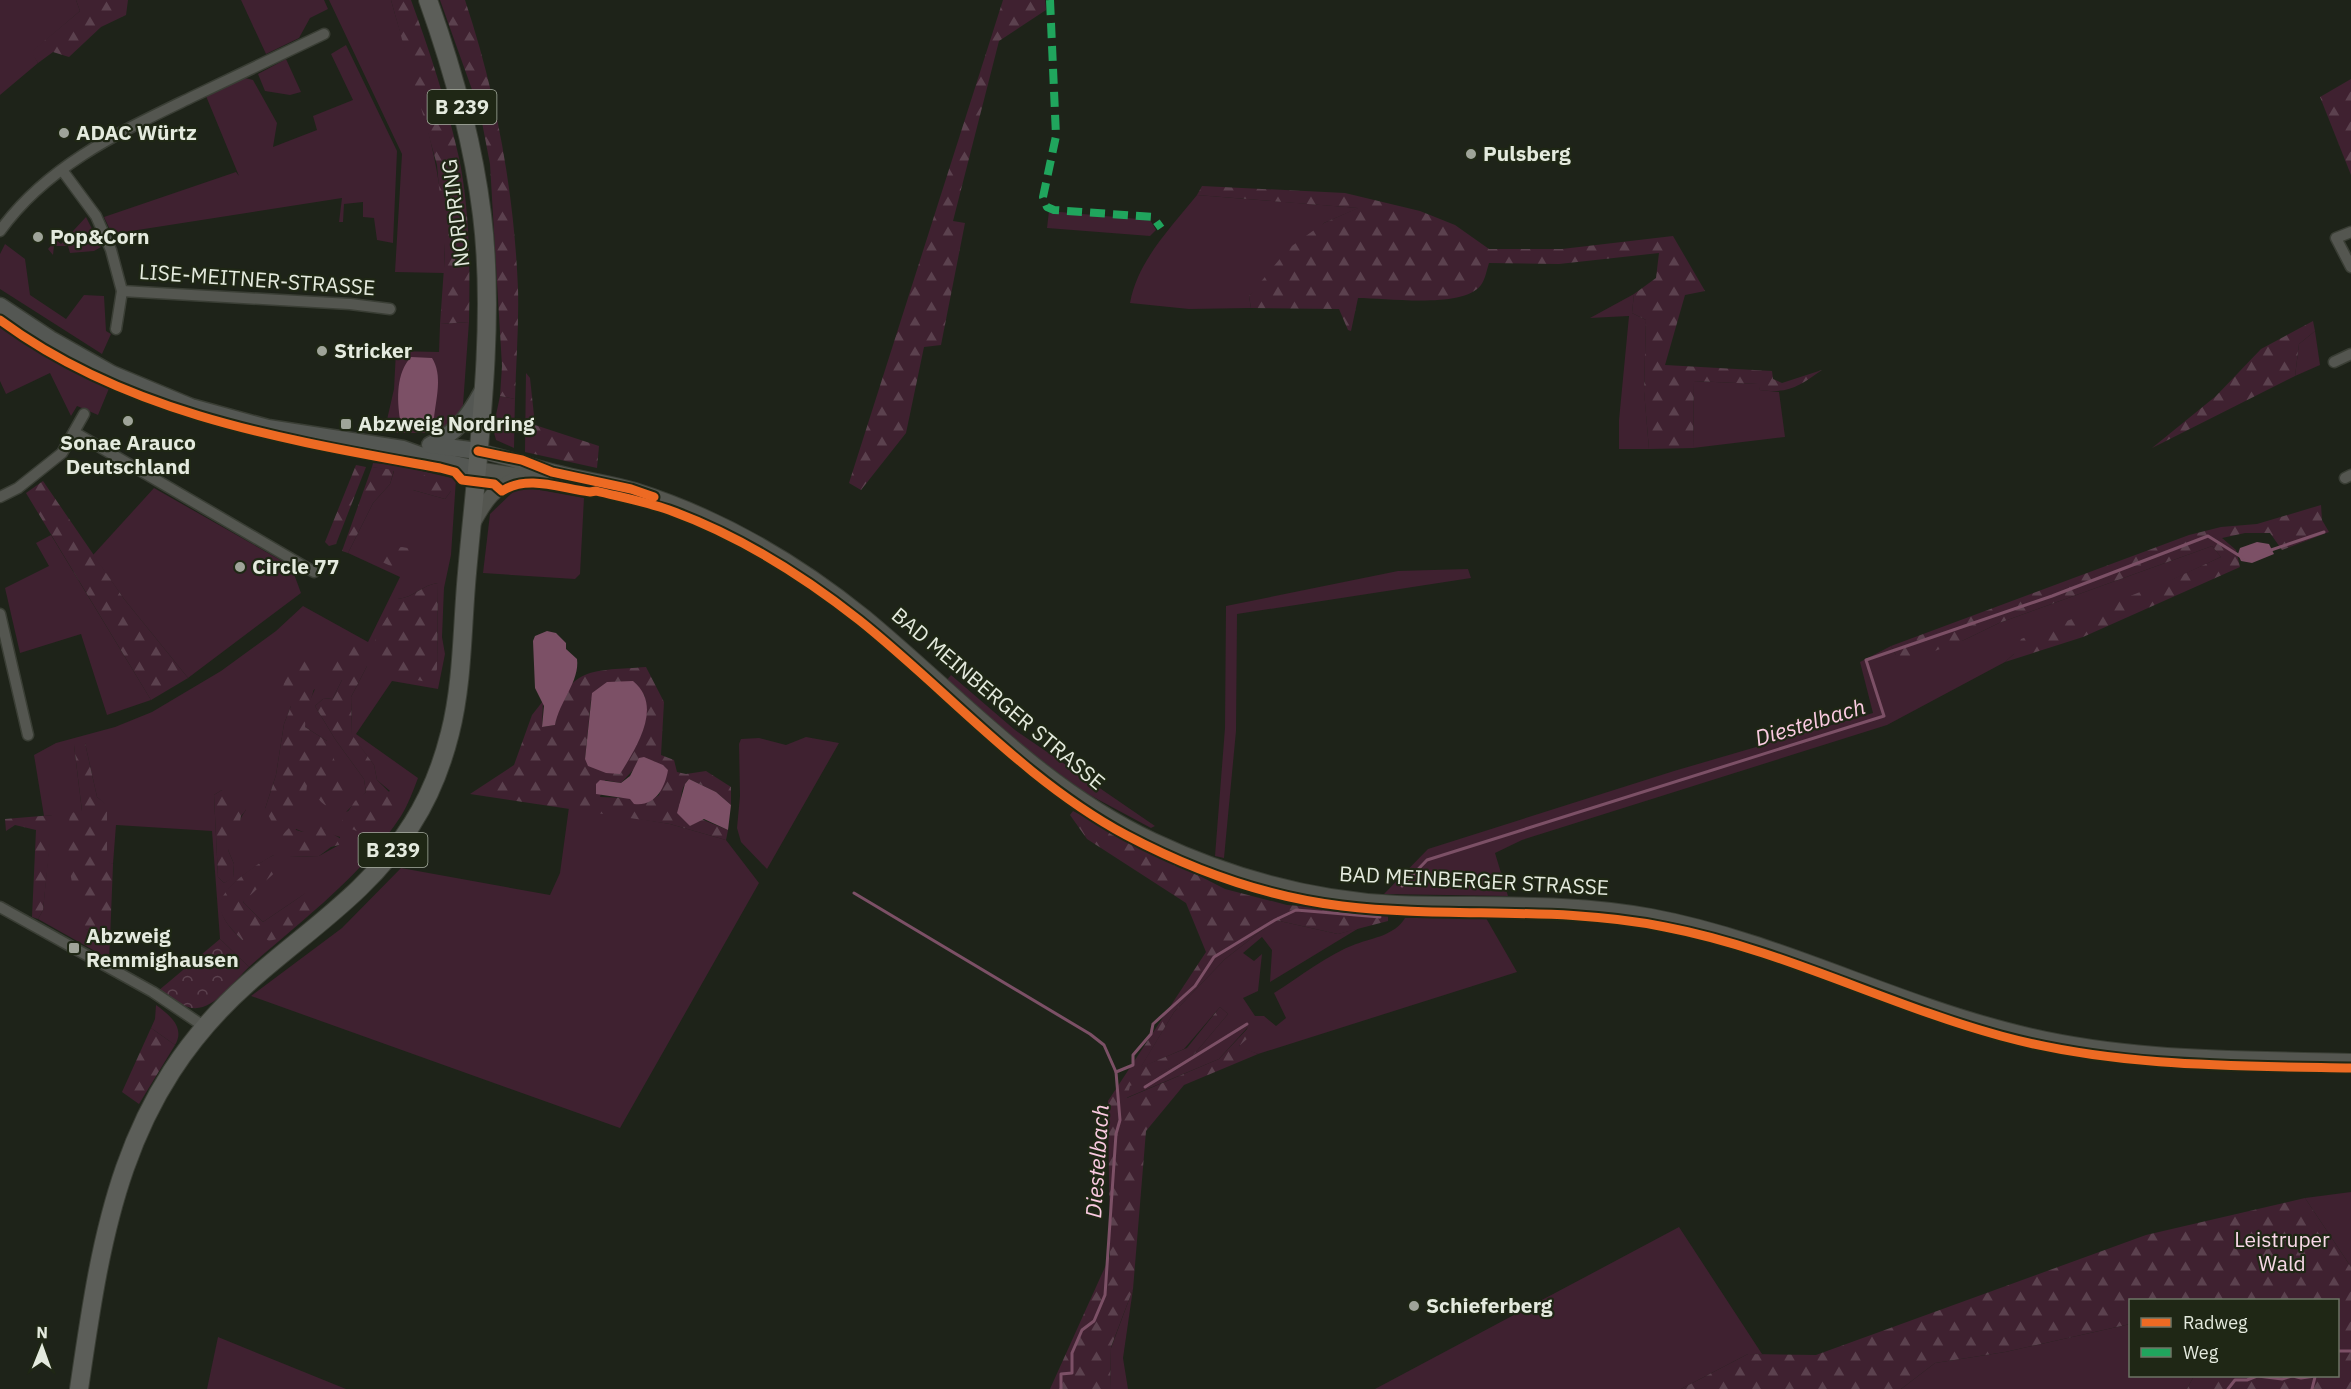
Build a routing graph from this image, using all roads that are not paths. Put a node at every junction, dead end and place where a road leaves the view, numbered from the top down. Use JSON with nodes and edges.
{"nodes":[{"id":1,"x":428,"y":0,"type":"edge"},
{"id":2,"x":324,"y":34,"type":"dead end"},
{"id":3,"x":62,"y":170,"type":"junction"},
{"id":4,"x":0,"y":231,"type":"edge"},
{"id":5,"x":2351,"y":232,"type":"edge"},
{"id":6,"x":2351,"y":267,"type":"edge"},
{"id":7,"x":122,"y":291,"type":"junction"},
{"id":8,"x":0,"y":306,"type":"edge"},
{"id":9,"x":390,"y":309,"type":"dead end"},
{"id":10,"x":116,"y":329,"type":"dead end"},
{"id":11,"x":2351,"y":354,"type":"edge"},
{"id":12,"x":2334,"y":362,"type":"dead end"},
{"id":13,"x":482,"y":392,"type":"junction"},
{"id":14,"x":84,"y":414,"type":"dead end"},
{"id":15,"x":74,"y":432,"type":"junction"},
{"id":16,"x":430,"y":445,"type":"junction"},
{"id":17,"x":403,"y":448,"type":"junction"},
{"id":18,"x":477,"y":460,"type":"junction"},
{"id":19,"x":552,"y":472,"type":"junction"},
{"id":20,"x":523,"y":476,"type":"junction"},
{"id":21,"x":0,"y":497,"type":"edge"},
{"id":22,"x":471,"y":528,"type":"junction"},
{"id":23,"x":314,"y":572,"type":"dead end"},
{"id":24,"x":0,"y":614,"type":"edge"},
{"id":25,"x":28,"y":735,"type":"dead end"},
{"id":26,"x":0,"y":907,"type":"edge"},
{"id":27,"x":205,"y":1027,"type":"junction"},
{"id":28,"x":2351,"y":1061,"type":"edge"},
{"id":29,"x":79,"y":1389,"type":"edge"}],
"edges":[{"from":1,"to":13,"type":"main road","name":"NORDRING","number":"B 239"},
{"from":2,"to":3,"type":"street"},
{"from":3,"to":4,"type":"street"},
{"from":3,"to":7,"type":"street","name":"LISE-MEITNER-STRASSE"},
{"from":5,"to":6,"type":"street"},
{"from":7,"to":9,"type":"street","name":"LISE-MEITNER-STRASSE"},
{"from":7,"to":10,"type":"street","name":"LISE-MEITNER-STRASSE"},
{"from":8,"to":17,"type":"main road","name":"BAD MEINBERGER STRASSE"},
{"from":11,"to":12,"type":"street"},
{"from":13,"to":16,"type":"main road"},
{"from":13,"to":18,"type":"main road","number":"B 239"},
{"from":14,"to":15,"type":"street"},
{"from":15,"to":21,"type":"street"},
{"from":15,"to":23,"type":"street"},
{"from":16,"to":17,"type":"main road","name":"BAD MEINBERGER STRASSE"},
{"from":16,"to":18,"type":"main road","name":"BAD MEINBERGER STRASSE"},
{"from":17,"to":18,"type":"main road","name":"BAD MEINBERGER STRASSE"},
{"from":18,"to":19,"type":"street","name":"BAD MEINBERGER STRASSE"},
{"from":18,"to":20,"type":"street","name":"BAD MEINBERGER STRASSE"},
{"from":18,"to":22,"type":"main road","number":"B 239"},
{"from":19,"to":20,"type":"street","name":"BAD MEINBERGER STRASSE"},
{"from":19,"to":28,"type":"street","name":"BAD MEINBERGER STRASSE"},
{"from":20,"to":22,"type":"street"},
{"from":22,"to":27,"type":"main road","number":"B 239"},
{"from":24,"to":25,"type":"street"},
{"from":26,"to":27,"type":"street"},
{"from":27,"to":29,"type":"main road","number":"B 239"}]}
